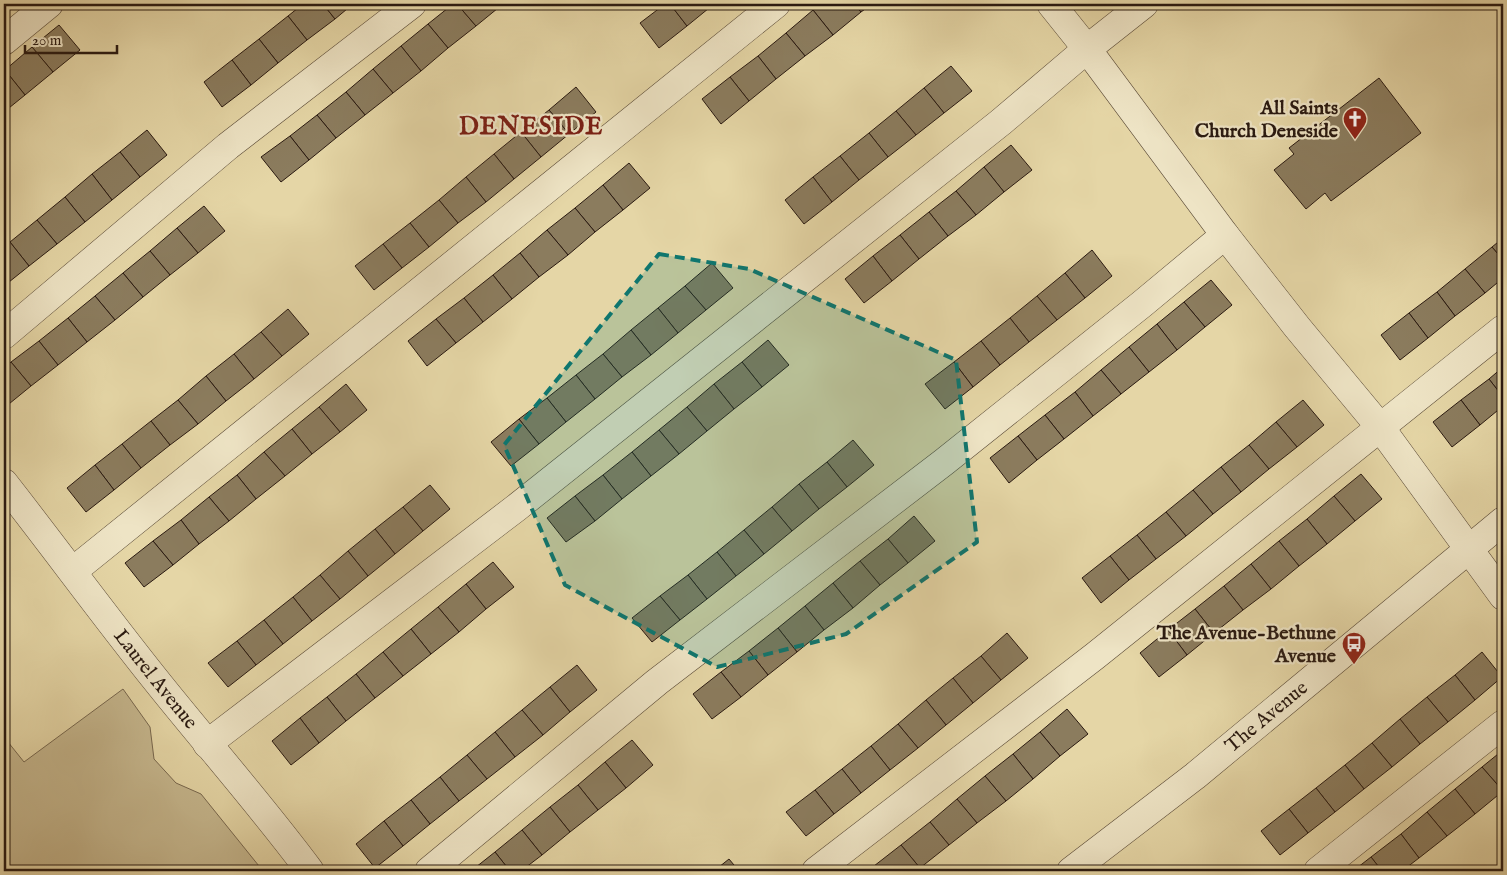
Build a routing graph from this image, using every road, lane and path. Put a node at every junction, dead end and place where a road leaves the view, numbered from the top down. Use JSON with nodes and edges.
{"nodes":[{"id":1,"x":49,"y":4,"type":"edge"},
{"id":2,"x":412,"y":4,"type":"edge"},
{"id":3,"x":776,"y":4,"type":"edge"},
{"id":4,"x":1051,"y":4,"type":"edge"},
{"id":5,"x":1144,"y":4,"type":"edge"},
{"id":6,"x":4,"y":40,"type":"edge"},
{"id":7,"x":1087,"y":49,"type":"junction"},
{"id":8,"x":1225,"y":235,"type":"junction"},
{"id":9,"x":1503,"y":329,"type":"edge"},
{"id":10,"x":4,"y":335,"type":"edge"},
{"id":11,"x":1380,"y":428,"type":"junction"},
{"id":12,"x":4,"y":483,"type":"edge"},
{"id":13,"x":1503,"y":521,"type":"edge"},
{"id":14,"x":1468,"y":548,"type":"junction"},
{"id":15,"x":73,"y":571,"type":"junction"},
{"id":16,"x":1503,"y":596,"type":"edge"},
{"id":17,"x":1503,"y":724,"type":"edge"},
{"id":18,"x":207,"y":744,"type":"junction"},
{"id":19,"x":310,"y":871,"type":"edge"},
{"id":20,"x":429,"y":871,"type":"edge"},
{"id":21,"x":816,"y":871,"type":"edge"},
{"id":22,"x":1071,"y":871,"type":"edge"},
{"id":23,"x":1318,"y":871,"type":"edge"}],
"edges":[{"from":1,"to":6,"type":"street"},
{"from":2,"to":10,"type":"street"},
{"from":3,"to":15,"type":"street"},
{"from":4,"to":7,"type":"street"},
{"from":5,"to":7,"type":"street"},
{"from":7,"to":8,"type":"street"},
{"from":7,"to":18,"type":"street"},
{"from":8,"to":11,"type":"street"},
{"from":8,"to":20,"type":"street"},
{"from":9,"to":11,"type":"street"},
{"from":11,"to":14,"type":"street"},
{"from":11,"to":21,"type":"street"},
{"from":12,"to":15,"type":"street","name":"Laurel Avenue"},
{"from":13,"to":14,"type":"street","name":"The Avenue"},
{"from":14,"to":16,"type":"street"},
{"from":14,"to":22,"type":"street","name":"The Avenue"},
{"from":15,"to":18,"type":"street","name":"Laurel Avenue"},
{"from":17,"to":23,"type":"street"},
{"from":18,"to":19,"type":"street","name":"Laurel Avenue"}]}
